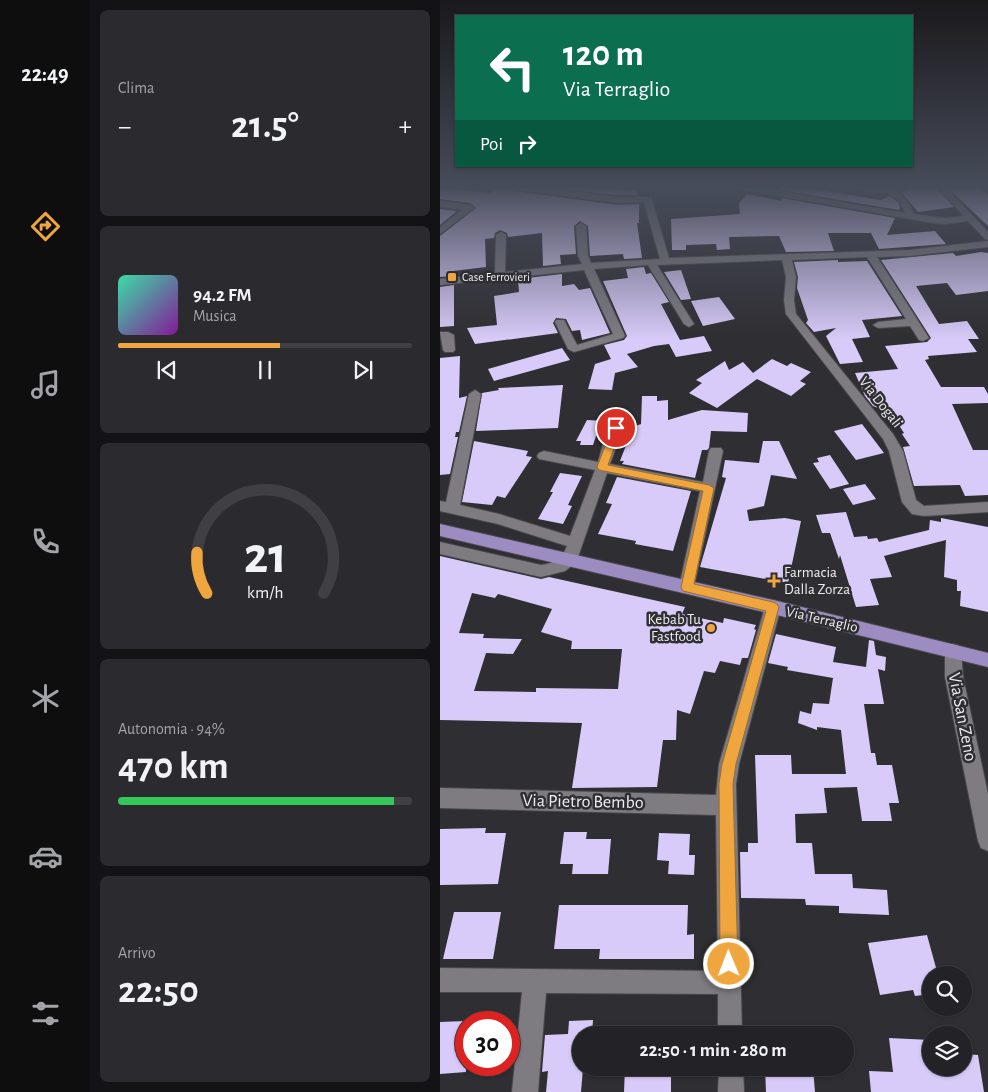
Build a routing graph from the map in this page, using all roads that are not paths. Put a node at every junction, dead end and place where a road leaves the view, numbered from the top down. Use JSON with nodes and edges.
{"nodes":[{"id":1,"x":501,"y":238,"type":"edge"},
{"id":2,"x":582,"y":238,"type":"edge"},
{"id":3,"x":660,"y":238,"type":"edge"},
{"id":4,"x":988,"y":244,"type":"edge"},
{"id":5,"x":870,"y":254,"type":"junction"},
{"id":6,"x":786,"y":257,"type":"junction"},
{"id":7,"x":665,"y":260,"type":"junction"},
{"id":8,"x":650,"y":261,"type":"junction"},
{"id":9,"x":589,"y":265,"type":"junction"},
{"id":10,"x":500,"y":275,"type":"junction"},
{"id":11,"x":440,"y":282,"type":"edge"},
{"id":12,"x":560,"y":322,"type":"dead end"},
{"id":13,"x":913,"y":322,"type":"junction"},
{"id":14,"x":689,"y":324,"type":"dead end"},
{"id":15,"x":878,"y":325,"type":"dead end"},
{"id":16,"x":440,"y":336,"type":"edge"},
{"id":17,"x":923,"y":338,"type":"dead end"},
{"id":18,"x":448,"y":350,"type":"dead end"},
{"id":19,"x":475,"y":394,"type":"dead end"},
{"id":20,"x":620,"y":424,"type":"dead end"},
{"id":21,"x":716,"y":451,"type":"dead end"},
{"id":22,"x":544,"y":456,"type":"dead end"},
{"id":23,"x":602,"y":467,"type":"junction"},
{"id":24,"x":709,"y":488,"type":"junction"},
{"id":25,"x":446,"y":507,"type":"edge"},
{"id":26,"x":988,"y":507,"type":"edge"},
{"id":27,"x":440,"y":530,"type":"edge"},
{"id":28,"x":575,"y":543,"type":"junction"},
{"id":29,"x":440,"y":548,"type":"edge"},
{"id":30,"x":569,"y":560,"type":"junction"},
{"id":31,"x":687,"y":587,"type":"junction"},
{"id":32,"x":773,"y":607,"type":"junction"},
{"id":33,"x":953,"y":651,"type":"junction"},
{"id":34,"x":988,"y":660,"type":"edge"},
{"id":35,"x":440,"y":798,"type":"edge"},
{"id":36,"x":726,"y":805,"type":"junction"},
{"id":37,"x":988,"y":841,"type":"edge"},
{"id":38,"x":440,"y":980,"type":"edge"},
{"id":39,"x":535,"y":980,"type":"junction"},
{"id":40,"x":729,"y":983,"type":"junction"},
{"id":41,"x":730,"y":1026,"type":"edge"},
{"id":42,"x":731,"y":1076,"type":"edge"},
{"id":43,"x":525,"y":1092,"type":"edge"},
{"id":44,"x":731,"y":1092,"type":"edge"}],
"edges":[{"from":1,"to":10,"type":"street"},
{"from":2,"to":9,"type":"street"},
{"from":3,"to":7,"type":"street"},
{"from":4,"to":5,"type":"street"},
{"from":5,"to":6,"type":"street"},
{"from":5,"to":13,"type":"street"},
{"from":6,"to":7,"type":"street"},
{"from":6,"to":26,"type":"street","name":"Via Dogali"},
{"from":7,"to":8,"type":"street"},
{"from":8,"to":9,"type":"street"},
{"from":8,"to":14,"type":"street"},
{"from":9,"to":10,"type":"street"},
{"from":9,"to":12,"type":"street"},
{"from":10,"to":11,"type":"street"},
{"from":13,"to":15,"type":"street"},
{"from":13,"to":17,"type":"street"},
{"from":16,"to":18,"type":"street"},
{"from":19,"to":25,"type":"street"},
{"from":20,"to":23,"type":"street"},
{"from":21,"to":24,"type":"street"},
{"from":22,"to":23,"type":"street"},
{"from":23,"to":24,"type":"street"},
{"from":23,"to":28,"type":"street"},
{"from":24,"to":31,"type":"street"},
{"from":25,"to":28,"type":"street"},
{"from":27,"to":30,"type":"main road","name":"Via Terraglio"},
{"from":28,"to":30,"type":"street"},
{"from":29,"to":30,"type":"street"},
{"from":30,"to":31,"type":"main road","name":"Via Terraglio"},
{"from":31,"to":32,"type":"main road","name":"Via Terraglio"},
{"from":32,"to":33,"type":"main road","name":"Via Terraglio"},
{"from":32,"to":36,"type":"street"},
{"from":33,"to":34,"type":"main road","name":"Via Terraglio"},
{"from":33,"to":37,"type":"street","name":"Via San Zeno"},
{"from":35,"to":36,"type":"street","name":"Via Pietro Bembo"},
{"from":36,"to":40,"type":"street"},
{"from":38,"to":39,"type":"street"},
{"from":39,"to":40,"type":"street"},
{"from":39,"to":43,"type":"street"},
{"from":40,"to":41,"type":"street"},
{"from":42,"to":44,"type":"street"}]}
